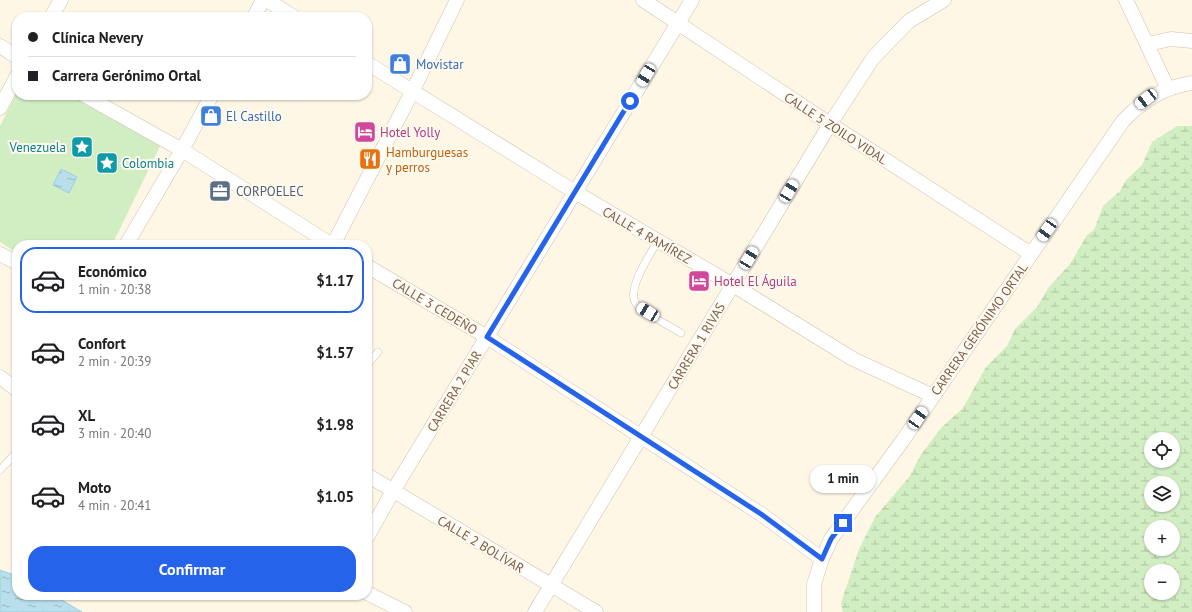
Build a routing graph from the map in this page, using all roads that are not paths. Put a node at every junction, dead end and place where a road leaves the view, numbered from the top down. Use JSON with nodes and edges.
{"nodes":[{"id":1,"x":61,"y":0,"type":"edge"},
{"id":2,"x":263,"y":0,"type":"edge"},
{"id":3,"x":267,"y":0,"type":"edge"},
{"id":4,"x":457,"y":0,"type":"edge"},
{"id":5,"x":643,"y":0,"type":"edge"},
{"id":6,"x":692,"y":0,"type":"edge"},
{"id":7,"x":944,"y":0,"type":"edge"},
{"id":8,"x":1126,"y":0,"type":"edge"},
{"id":9,"x":54,"y":12,"type":"edge"},
{"id":10,"x":257,"y":12,"type":"edge"},
{"id":11,"x":286,"y":12,"type":"edge"},
{"id":12,"x":678,"y":23,"type":"junction"},
{"id":13,"x":1192,"y":41,"type":"edge"},
{"id":14,"x":1148,"y":44,"type":"junction"},
{"id":15,"x":0,"y":46,"type":"edge"},
{"id":16,"x":12,"y":53,"type":"edge"},
{"id":17,"x":372,"y":66,"type":"edge"},
{"id":18,"x":1192,"y":84,"type":"edge"},
{"id":19,"x":12,"y":85,"type":"edge"},
{"id":20,"x":1168,"y":90,"type":"junction"},
{"id":21,"x":412,"y":92,"type":"junction"},
{"id":22,"x":93,"y":100,"type":"edge"},
{"id":23,"x":209,"y":100,"type":"edge"},
{"id":24,"x":0,"y":108,"type":"edge"},
{"id":25,"x":830,"y":124,"type":"junction"},
{"id":26,"x":182,"y":150,"type":"junction"},
{"id":27,"x":575,"y":192,"type":"junction"},
{"id":28,"x":129,"y":240,"type":"edge"},
{"id":29,"x":324,"y":240,"type":"edge"},
{"id":30,"x":335,"y":240,"type":"edge"},
{"id":31,"x":658,"y":242,"type":"junction"},
{"id":32,"x":0,"y":254,"type":"edge"},
{"id":33,"x":1031,"y":254,"type":"junction"},
{"id":34,"x":12,"y":260,"type":"edge"},
{"id":35,"x":372,"y":269,"type":"edge"},
{"id":36,"x":733,"y":284,"type":"junction"},
{"id":37,"x":681,"y":333,"type":"dead end"},
{"id":38,"x":487,"y":337,"type":"junction"},
{"id":39,"x":378,"y":352,"type":"dead end"},
{"id":40,"x":372,"y":359,"type":"edge"},
{"id":41,"x":0,"y":377,"type":"edge"},
{"id":42,"x":12,"y":386,"type":"edge"},
{"id":43,"x":933,"y":396,"type":"junction"},
{"id":44,"x":641,"y":438,"type":"junction"},
{"id":45,"x":12,"y":457,"type":"edge"},
{"id":46,"x":0,"y":470,"type":"edge"},
{"id":47,"x":372,"y":478,"type":"edge"},
{"id":48,"x":393,"y":491,"type":"junction"},
{"id":49,"x":372,"y":528,"type":"edge"},
{"id":50,"x":822,"y":559,"type":"junction"},
{"id":51,"x":551,"y":586,"type":"junction"},
{"id":52,"x":372,"y":596,"type":"edge"},
{"id":53,"x":405,"y":612,"type":"edge"},
{"id":54,"x":535,"y":612,"type":"edge"},
{"id":55,"x":596,"y":612,"type":"edge"},
{"id":56,"x":814,"y":612,"type":"edge"}],
"edges":[{"from":1,"to":9,"type":"street"},
{"from":2,"to":10,"type":"street"},
{"from":3,"to":11,"type":"street"},
{"from":4,"to":21,"type":"street"},
{"from":5,"to":12,"type":"street","name":"CALLE 5 ZOILO VIDAL"},
{"from":6,"to":12,"type":"street","name":"CARRERA 2 PIAR"},
{"from":7,"to":25,"type":"street","name":"CARRERA 1 RIVAS"},
{"from":8,"to":14,"type":"street"},
{"from":12,"to":25,"type":"street","name":"CALLE 5 ZOILO VIDAL"},
{"from":12,"to":27,"type":"street","name":"CARRERA 2 PIAR"},
{"from":13,"to":14,"type":"street"},
{"from":14,"to":20,"type":"street"},
{"from":15,"to":16,"type":"street"},
{"from":17,"to":21,"type":"street","name":"CALLE 4 RAMÍREZ"},
{"from":18,"to":20,"type":"street","name":"CARRERA GERÓNIMO ORTAL"},
{"from":19,"to":24,"type":"street"},
{"from":20,"to":33,"type":"street","name":"CARRERA GERÓNIMO ORTAL"},
{"from":21,"to":27,"type":"street","name":"CALLE 4 RAMÍREZ"},
{"from":21,"to":30,"type":"street"},
{"from":22,"to":26,"type":"street"},
{"from":23,"to":26,"type":"street"},
{"from":25,"to":33,"type":"street","name":"CALLE 5 ZOILO VIDAL"},
{"from":25,"to":36,"type":"street","name":"CARRERA 1 RIVAS"},
{"from":26,"to":28,"type":"street"},
{"from":26,"to":29,"type":"street"},
{"from":27,"to":31,"type":"street","name":"CALLE 4 RAMÍREZ"},
{"from":27,"to":38,"type":"street","name":"CARRERA 2 PIAR"},
{"from":31,"to":36,"type":"street","name":"CALLE 4 RAMÍREZ"},
{"from":31,"to":37,"type":"lane"},
{"from":32,"to":34,"type":"street"},
{"from":33,"to":43,"type":"street","name":"CARRERA GERÓNIMO ORTAL"},
{"from":35,"to":38,"type":"street","name":"CALLE 3 CEDEÑO"},
{"from":36,"to":43,"type":"street","name":"CALLE 4 RAMÍREZ"},
{"from":36,"to":44,"type":"street","name":"CARRERA 1 RIVAS"},
{"from":38,"to":44,"type":"street","name":"CALLE 3 CEDEÑO"},
{"from":38,"to":48,"type":"street","name":"CARRERA 2 PIAR"},
{"from":39,"to":40,"type":"lane"},
{"from":41,"to":42,"type":"street"},
{"from":43,"to":50,"type":"street","name":"CARRERA GERÓNIMO ORTAL"},
{"from":44,"to":50,"type":"street","name":"CALLE 3 CEDEÑO"},
{"from":44,"to":51,"type":"street","name":"CARRERA 1 RIVAS"},
{"from":45,"to":46,"type":"lane"},
{"from":47,"to":48,"type":"street","name":"CALLE 2 BOLÍVAR"},
{"from":48,"to":49,"type":"street","name":"CARRERA 2 PIAR"},
{"from":48,"to":51,"type":"street","name":"CALLE 2 BOLÍVAR"},
{"from":50,"to":56,"type":"street","name":"CARRERA GERÓNIMO ORTAL"},
{"from":51,"to":54,"type":"street","name":"CARRERA 1 RIVAS"},
{"from":51,"to":55,"type":"street","name":"CALLE 2 BOLÍVAR"},
{"from":52,"to":53,"type":"street"}]}
